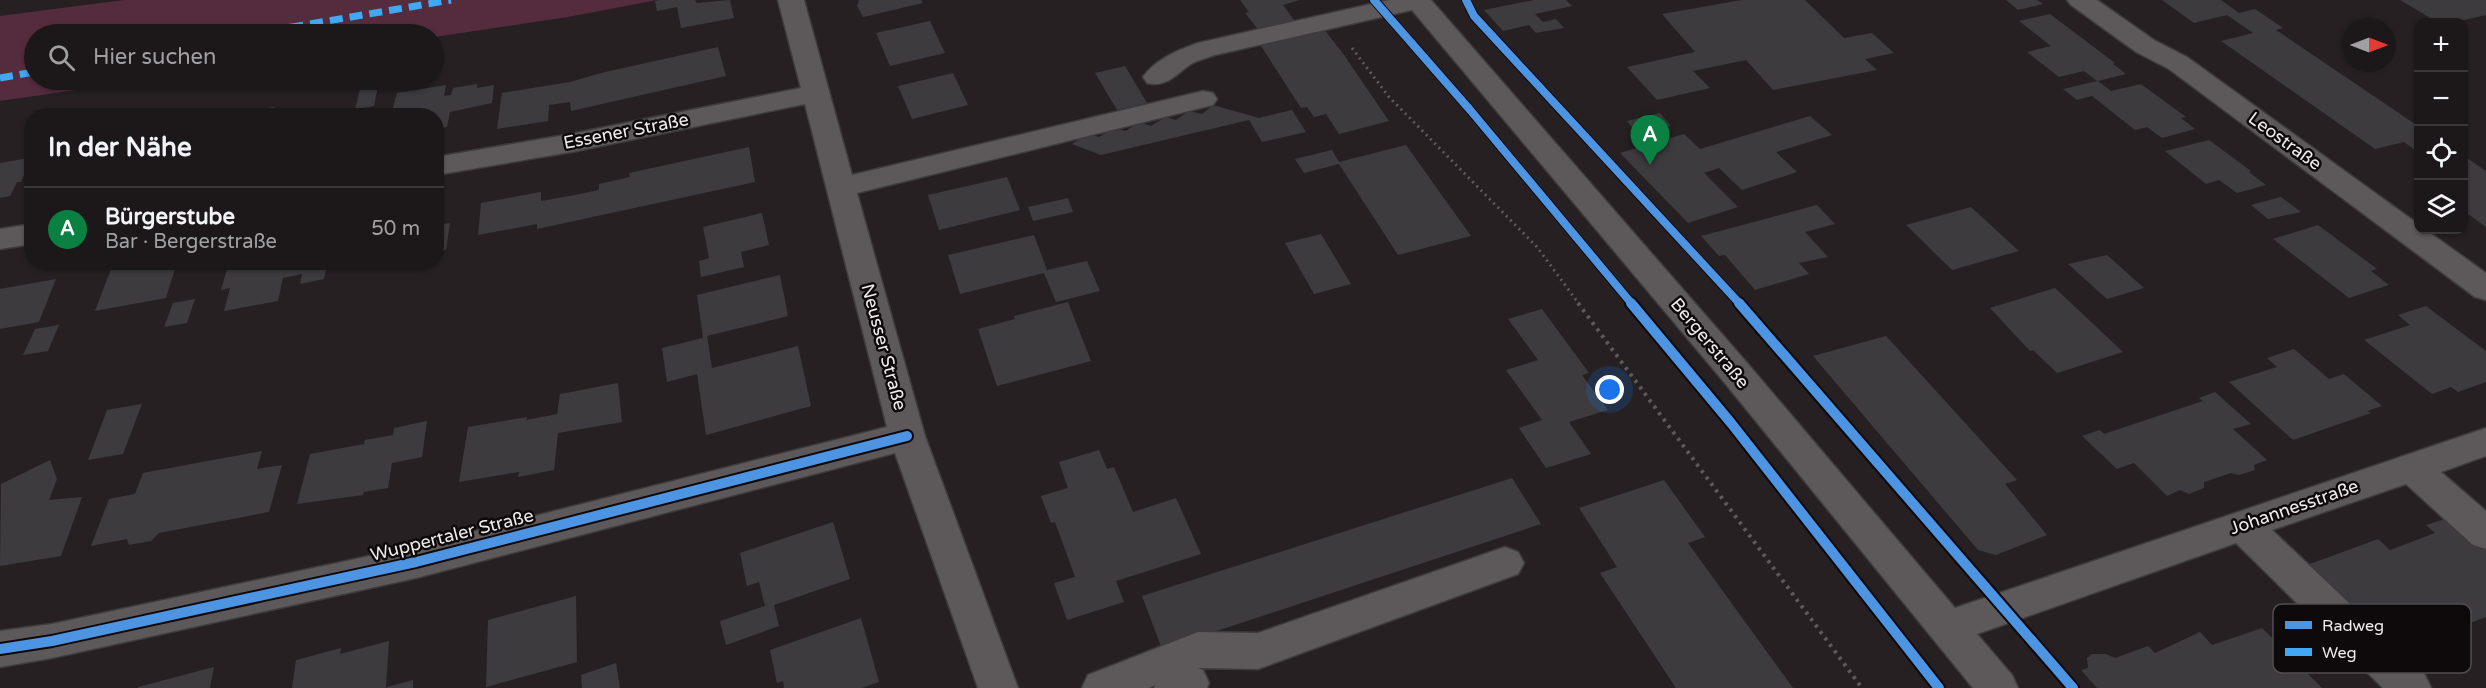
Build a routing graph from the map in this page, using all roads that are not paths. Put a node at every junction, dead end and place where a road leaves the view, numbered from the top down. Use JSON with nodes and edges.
{"nodes":[{"id":1,"x":791,"y":0,"type":"edge"},
{"id":2,"x":2080,"y":0,"type":"edge"},
{"id":3,"x":1418,"y":1,"type":"edge"},
{"id":4,"x":1157,"y":76,"type":"dead end"},
{"id":5,"x":815,"y":93,"type":"junction"},
{"id":6,"x":1203,"y":99,"type":"dead end"},
{"id":7,"x":444,"y":165,"type":"edge"},
{"id":8,"x":841,"y":187,"type":"junction"},
{"id":9,"x":24,"y":235,"type":"edge"},
{"id":10,"x":0,"y":239,"type":"edge"},
{"id":11,"x":2486,"y":290,"type":"edge"},
{"id":12,"x":907,"y":436,"type":"junction"},
{"id":13,"x":2486,"y":442,"type":"edge"},
{"id":14,"x":2412,"y":467,"type":"junction"},
{"id":15,"x":2242,"y":525,"type":"junction"},
{"id":16,"x":2486,"y":534,"type":"edge"},
{"id":17,"x":1505,"y":563,"type":"dead end"},
{"id":18,"x":2324,"y":604,"type":"edge"},
{"id":19,"x":1949,"y":627,"type":"junction"},
{"id":20,"x":0,"y":649,"type":"edge"},
{"id":21,"x":2395,"y":673,"type":"edge"},
{"id":22,"x":998,"y":688,"type":"edge"},
{"id":23,"x":1102,"y":688,"type":"edge"},
{"id":24,"x":1998,"y":688,"type":"edge"},
{"id":25,"x":2411,"y":688,"type":"edge"}],
"edges":[{"from":1,"to":5,"type":"street","name":"Neusser Straße"},
{"from":2,"to":11,"type":"street","name":"Leostraße"},
{"from":3,"to":4,"type":"street"},
{"from":3,"to":19,"type":"street","name":"Bergerstraße"},
{"from":5,"to":7,"type":"street","name":"Essener Straße"},
{"from":5,"to":8,"type":"street","name":"Neusser Straße"},
{"from":6,"to":8,"type":"street"},
{"from":8,"to":12,"type":"street","name":"Neusser Straße"},
{"from":9,"to":10,"type":"street"},
{"from":12,"to":20,"type":"street","name":"Wuppertaler Straße"},
{"from":12,"to":22,"type":"street","name":"Neusser Straße"},
{"from":13,"to":14,"type":"street","name":"Johannesstraße"},
{"from":14,"to":15,"type":"street","name":"Johannesstraße"},
{"from":14,"to":16,"type":"street"},
{"from":15,"to":18,"type":"street"},
{"from":15,"to":19,"type":"street","name":"Johannesstraße"},
{"from":17,"to":23,"type":"street"},
{"from":19,"to":24,"type":"street","name":"Bergerstraße"},
{"from":21,"to":25,"type":"street"}]}
